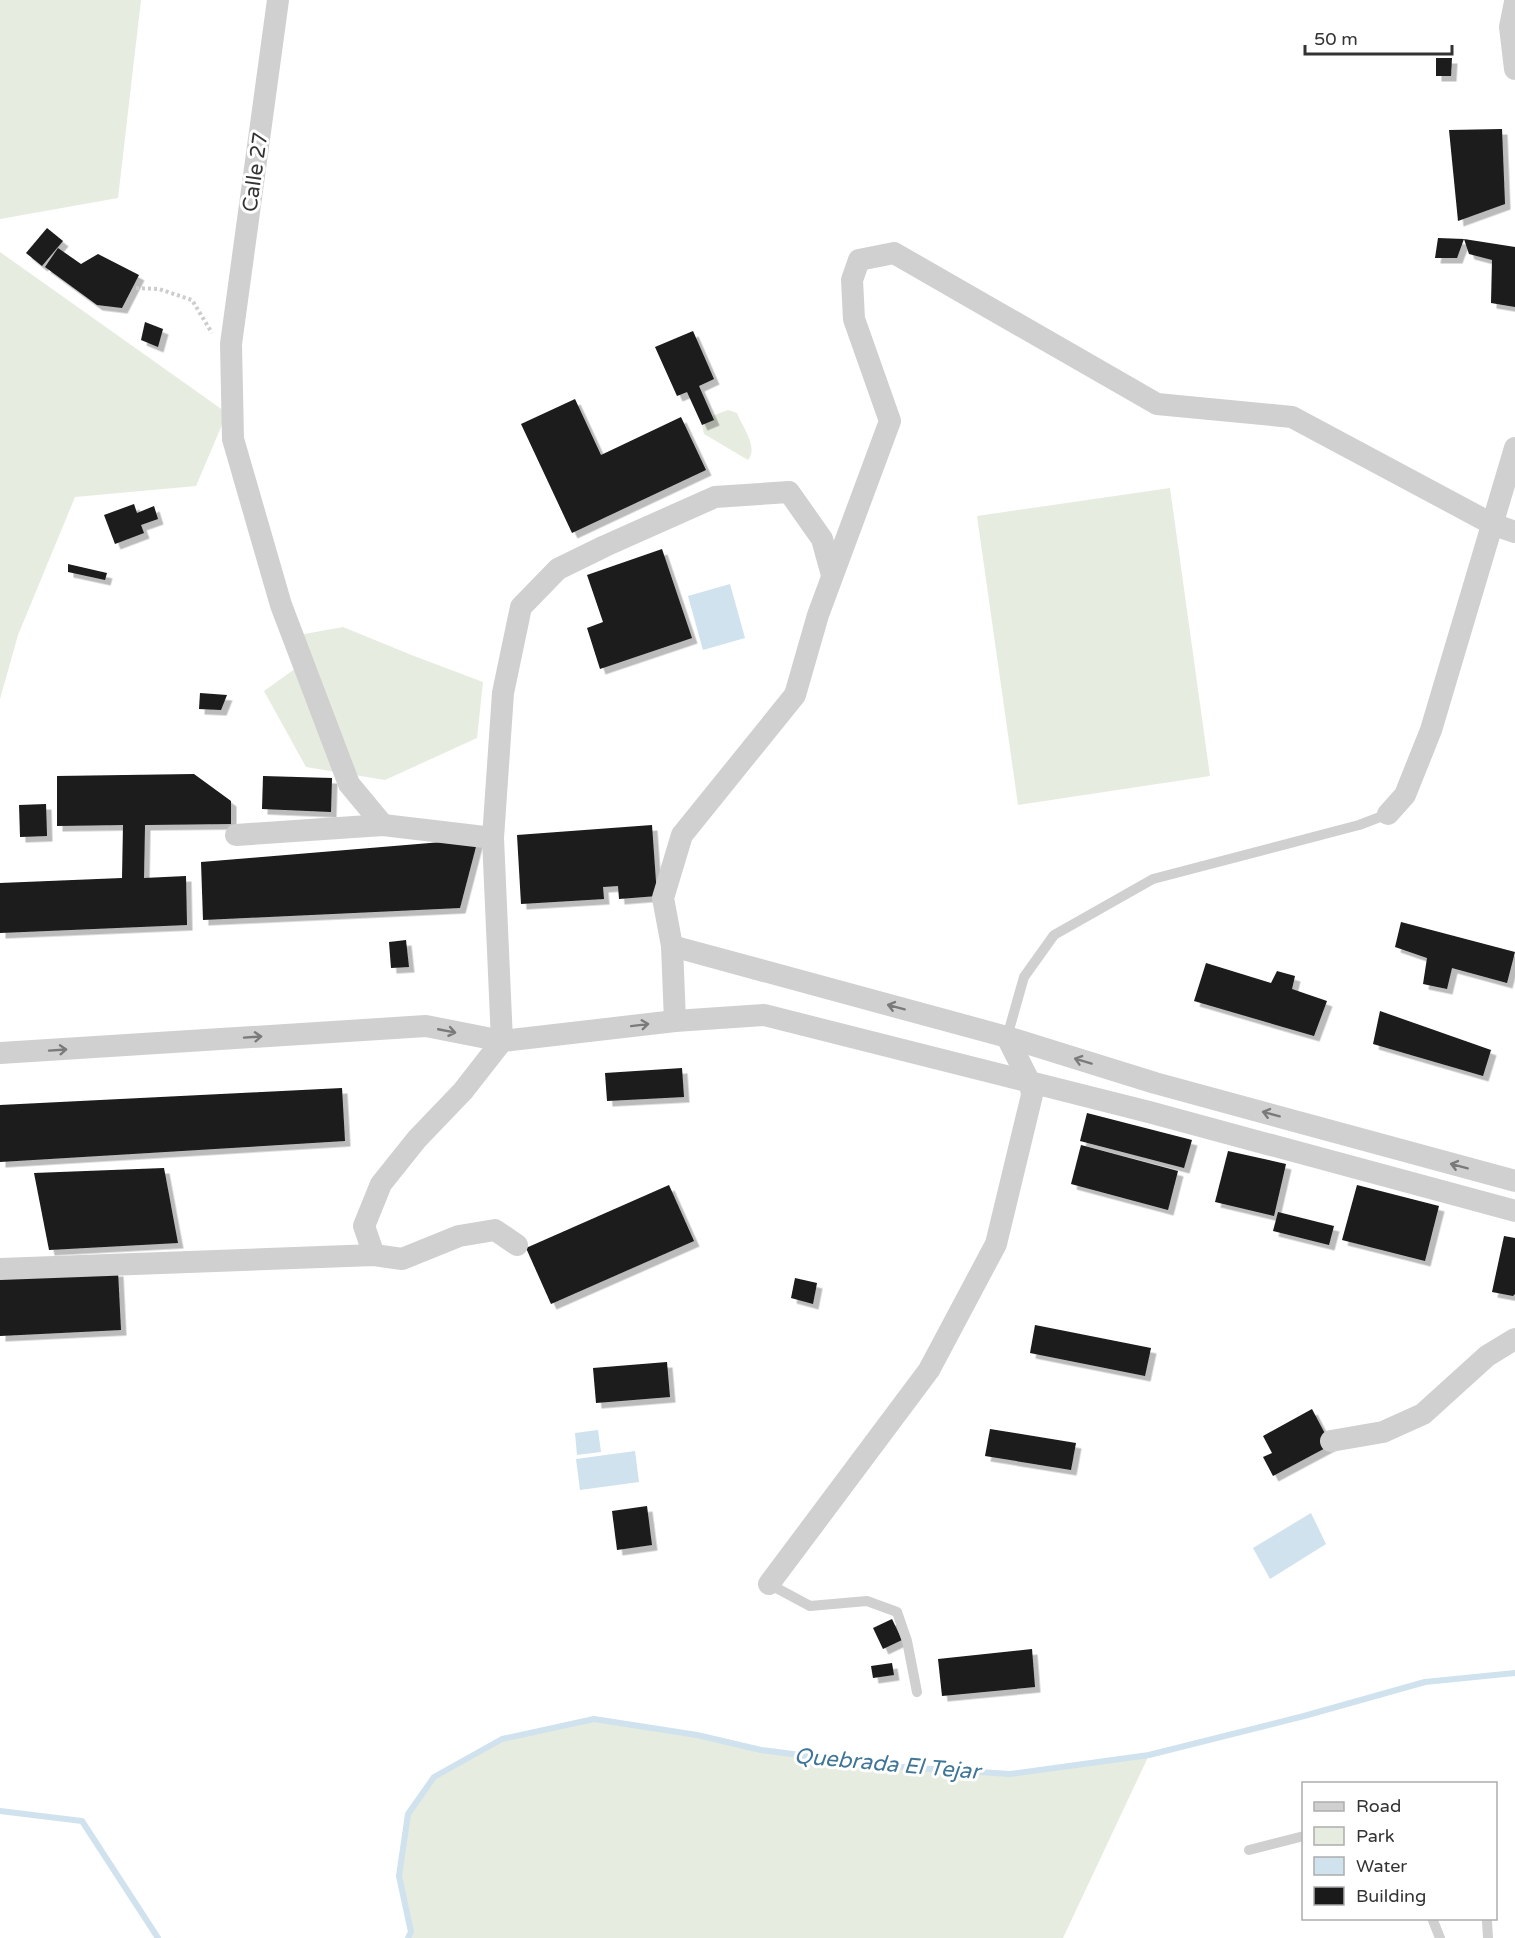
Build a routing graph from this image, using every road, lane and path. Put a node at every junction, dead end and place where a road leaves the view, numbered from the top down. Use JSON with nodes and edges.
{"nodes":[{"id":1,"x":278,"y":0,"type":"edge"},
{"id":2,"x":1515,"y":2,"type":"edge"},
{"id":3,"x":1515,"y":69,"type":"edge"},
{"id":4,"x":136,"y":288,"type":"dead end"},
{"id":5,"x":231,"y":344,"type":"junction"},
{"id":6,"x":1515,"y":448,"type":"edge"},
{"id":7,"x":1492,"y":524,"type":"junction"},
{"id":8,"x":1515,"y":532,"type":"edge"},
{"id":9,"x":832,"y":575,"type":"junction"},
{"id":10,"x":1388,"y":814,"type":"joint"},
{"id":11,"x":383,"y":825,"type":"junction"},
{"id":12,"x":236,"y":835,"type":"dead end"},
{"id":13,"x":493,"y":838,"type":"junction"},
{"id":14,"x":672,"y":946,"type":"junction"},
{"id":15,"x":675,"y":1021,"type":"junction"},
{"id":16,"x":1007,"y":1037,"type":"junction"},
{"id":17,"x":502,"y":1041,"type":"junction"},
{"id":18,"x":0,"y":1053,"type":"edge"},
{"id":19,"x":1030,"y":1083,"type":"junction"},
{"id":20,"x":1155,"y":1083,"type":"junction"},
{"id":21,"x":1149,"y":1112,"type":"junction"},
{"id":22,"x":1515,"y":1182,"type":"edge"},
{"id":23,"x":1515,"y":1211,"type":"edge"},
{"id":24,"x":517,"y":1245,"type":"dead end"},
{"id":25,"x":374,"y":1255,"type":"junction"},
{"id":26,"x":0,"y":1269,"type":"edge"},
{"id":27,"x":1515,"y":1339,"type":"edge"},
{"id":28,"x":1331,"y":1441,"type":"dead end"},
{"id":29,"x":769,"y":1584,"type":"joint"},
{"id":30,"x":917,"y":1692,"type":"dead end"},
{"id":31,"x":1302,"y":1837,"type":"edge"},
{"id":32,"x":1249,"y":1850,"type":"dead end"},
{"id":33,"x":1433,"y":1920,"type":"edge"},
{"id":34,"x":1487,"y":1921,"type":"dead end"},
{"id":35,"x":1440,"y":1938,"type":"edge"},
{"id":36,"x":1488,"y":1938,"type":"edge"}],
"edges":[{"from":1,"to":5,"type":"street","name":"Calle 27"},
{"from":2,"to":3,"type":"street"},
{"from":4,"to":5,"type":"path"},
{"from":5,"to":11,"type":"street","name":"Calle 27"},
{"from":6,"to":7,"type":"street"},
{"from":7,"to":8,"type":"street"},
{"from":7,"to":9,"type":"street"},
{"from":7,"to":10,"type":"street"},
{"from":9,"to":13,"type":"street"},
{"from":9,"to":14,"type":"street"},
{"from":10,"to":16,"type":"lane"},
{"from":11,"to":12,"type":"street"},
{"from":11,"to":13,"type":"street"},
{"from":13,"to":17,"type":"street"},
{"from":14,"to":15,"type":"street"},
{"from":16,"to":14,"type":"street","one_way":true},
{"from":17,"to":15,"type":"street","one_way":true},
{"from":15,"to":19,"type":"street"},
{"from":16,"to":19,"type":"street"},
{"from":20,"to":16,"type":"street","one_way":true},
{"from":18,"to":17,"type":"street","one_way":true},
{"from":17,"to":25,"type":"street"},
{"from":19,"to":21,"type":"street"},
{"from":19,"to":29,"type":"street"},
{"from":20,"to":21,"type":"street"},
{"from":22,"to":20,"type":"street","one_way":true},
{"from":21,"to":23,"type":"street"},
{"from":24,"to":25,"type":"street"},
{"from":25,"to":26,"type":"street"},
{"from":27,"to":28,"type":"street"},
{"from":29,"to":30,"type":"lane"},
{"from":31,"to":32,"type":"lane"},
{"from":33,"to":35,"type":"lane"},
{"from":34,"to":36,"type":"lane"}]}
